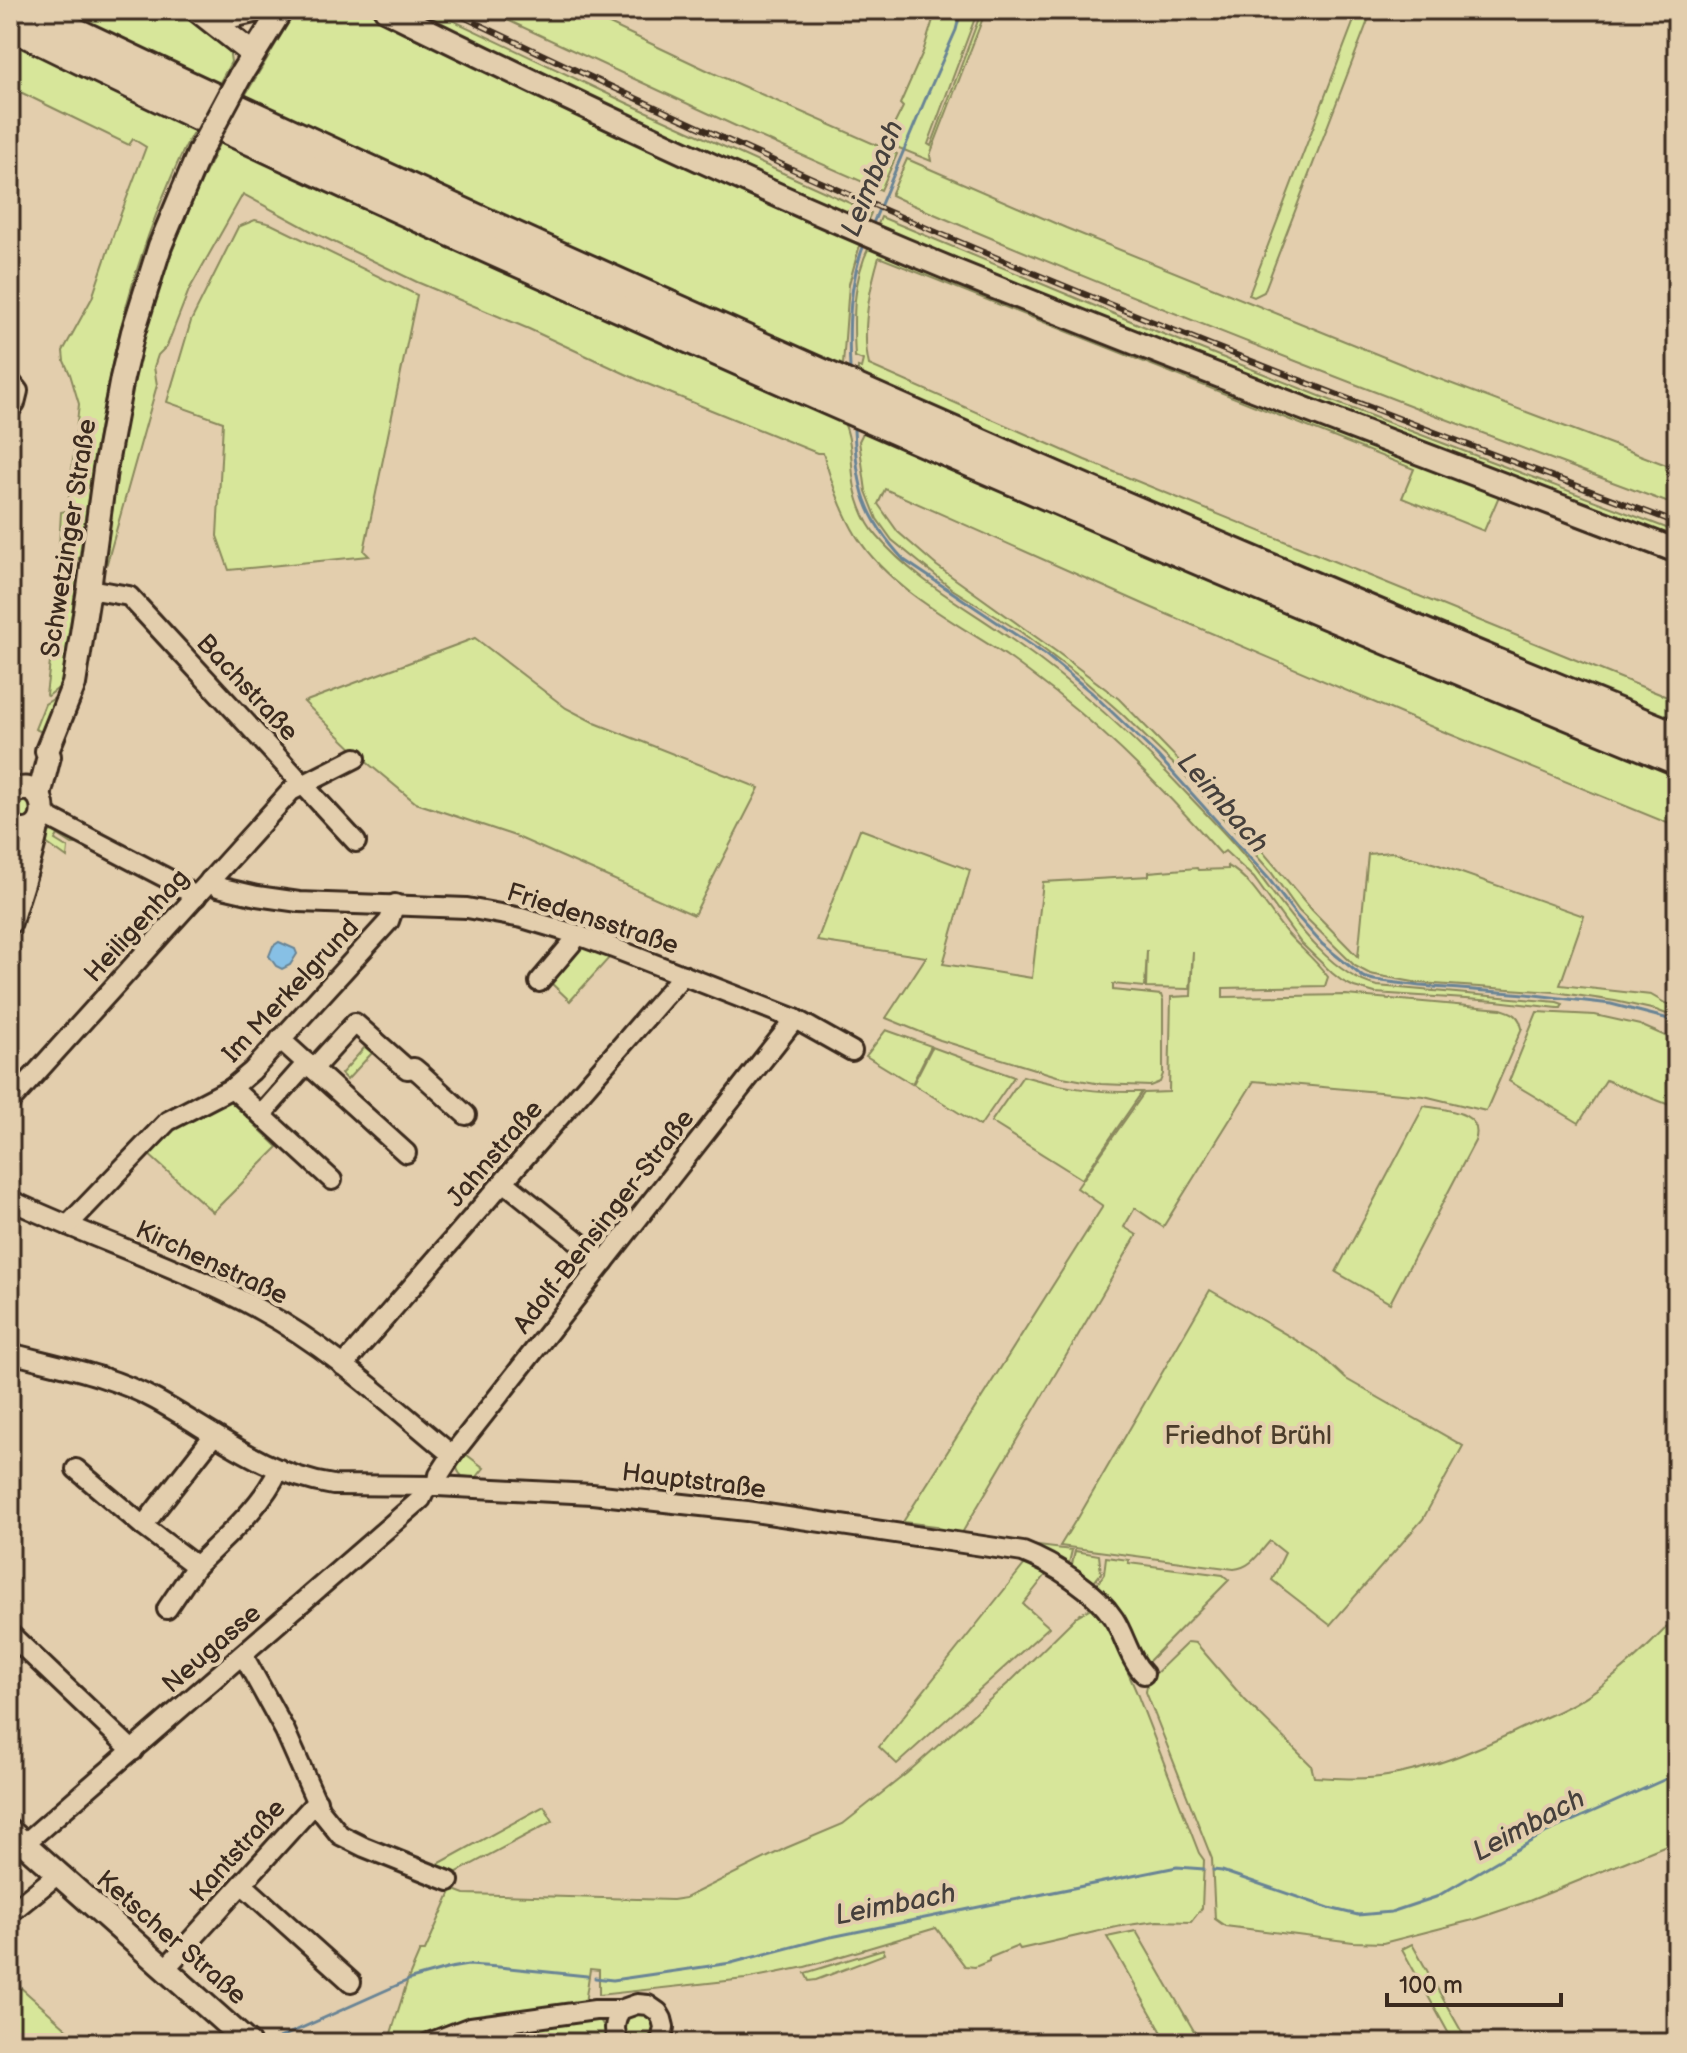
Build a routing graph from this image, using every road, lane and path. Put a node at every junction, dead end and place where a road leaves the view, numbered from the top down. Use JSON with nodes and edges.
{"nodes":[{"id":1,"x":30,"y":10,"type":"edge"},
{"id":2,"x":199,"y":10,"type":"edge"},
{"id":3,"x":258,"y":10,"type":"edge"},
{"id":4,"x":281,"y":10,"type":"edge"},
{"id":5,"x":386,"y":10,"type":"edge"},
{"id":6,"x":227,"y":17,"type":"junction"},
{"id":7,"x":10,"y":26,"type":"edge"},
{"id":8,"x":258,"y":46,"type":"junction"},
{"id":9,"x":14,"y":386,"type":"edge"},
{"id":10,"x":10,"y":410,"type":"edge"},
{"id":11,"x":1677,"y":551,"type":"edge"},
{"id":12,"x":89,"y":589,"type":"junction"},
{"id":13,"x":1677,"y":736,"type":"edge"},
{"id":14,"x":356,"y":758,"type":"dead end"},
{"id":15,"x":1677,"y":761,"type":"edge"},
{"id":16,"x":303,"y":785,"type":"junction"},
{"id":17,"x":23,"y":806,"type":"edge"},
{"id":18,"x":356,"y":842,"type":"dead end"},
{"id":19,"x":210,"y":880,"type":"junction"},
{"id":20,"x":196,"y":897,"type":"junction"},
{"id":21,"x":395,"y":904,"type":"junction"},
{"id":22,"x":10,"y":922,"type":"edge"},
{"id":23,"x":575,"y":934,"type":"junction"},
{"id":24,"x":683,"y":975,"type":"junction"},
{"id":25,"x":539,"y":982,"type":"dead end"},
{"id":26,"x":795,"y":1019,"type":"junction"},
{"id":27,"x":280,"y":1039,"type":"junction"},
{"id":28,"x":852,"y":1051,"type":"dead end"},
{"id":29,"x":310,"y":1066,"type":"junction"},
{"id":30,"x":232,"y":1088,"type":"junction"},
{"id":31,"x":10,"y":1102,"type":"edge"},
{"id":32,"x":261,"y":1115,"type":"junction"},
{"id":33,"x":466,"y":1115,"type":"dead end"},
{"id":34,"x":406,"y":1153,"type":"dead end"},
{"id":35,"x":332,"y":1180,"type":"dead end"},
{"id":36,"x":504,"y":1182,"type":"junction"},
{"id":37,"x":10,"y":1200,"type":"edge"},
{"id":38,"x":68,"y":1225,"type":"junction"},
{"id":39,"x":604,"y":1262,"type":"junction"},
{"id":40,"x":10,"y":1353,"type":"edge"},
{"id":41,"x":343,"y":1366,"type":"junction"},
{"id":42,"x":214,"y":1435,"type":"junction"},
{"id":43,"x":452,"y":1455,"type":"junction"},
{"id":44,"x":76,"y":1469,"type":"dead end"},
{"id":45,"x":279,"y":1469,"type":"junction"},
{"id":46,"x":432,"y":1486,"type":"junction"},
{"id":47,"x":143,"y":1526,"type":"junction"},
{"id":48,"x":196,"y":1566,"type":"junction"},
{"id":49,"x":167,"y":1609,"type":"dead end"},
{"id":50,"x":10,"y":1634,"type":"edge"},
{"id":51,"x":243,"y":1655,"type":"junction"},
{"id":52,"x":1144,"y":1674,"type":"dead end"},
{"id":53,"x":133,"y":1751,"type":"junction"},
{"id":54,"x":317,"y":1801,"type":"junction"},
{"id":55,"x":17,"y":1838,"type":"edge"},
{"id":56,"x":58,"y":1874,"type":"junction"},
{"id":57,"x":449,"y":1881,"type":"dead end"},
{"id":58,"x":242,"y":1884,"type":"junction"},
{"id":59,"x":10,"y":1913,"type":"edge"},
{"id":60,"x":165,"y":1969,"type":"junction"},
{"id":61,"x":351,"y":1982,"type":"dead end"},
{"id":62,"x":620,"y":2010,"type":"junction"},
{"id":63,"x":661,"y":2041,"type":"edge"},
{"id":64,"x":248,"y":2043,"type":"edge"},
{"id":65,"x":429,"y":2043,"type":"edge"},
{"id":66,"x":620,"y":2043,"type":"edge"}],
"edges":[{"from":1,"to":13,"type":"highway"},
{"from":2,"to":6,"type":"main road"},
{"from":2,"to":8,"type":"main road"},
{"from":3,"to":6,"type":"main road"},
{"from":4,"to":8,"type":"main road","name":"Schwetzinger Straße"},
{"from":5,"to":11,"type":"main road"},
{"from":6,"to":8,"type":"main road"},
{"from":7,"to":15,"type":"highway"},
{"from":8,"to":12,"type":"main road","name":"Schwetzinger Straße","bridge":true},
{"from":9,"to":10,"type":"street"},
{"from":12,"to":16,"type":"street","name":"Bachstraße"},
{"from":12,"to":17,"type":"main road","name":"Schwetzinger Straße"},
{"from":14,"to":16,"type":"street","name":"Heiligenhag"},
{"from":16,"to":18,"type":"street","name":"Bachstraße"},
{"from":16,"to":19,"type":"street","name":"Heiligenhag"},
{"from":17,"to":20,"type":"street"},
{"from":17,"to":22,"type":"main road"},
{"from":19,"to":20,"type":"street","name":"Heiligenhag"},
{"from":19,"to":21,"type":"street","name":"Friedensstraße"},
{"from":20,"to":31,"type":"street","name":"Heiligenhag"},
{"from":21,"to":23,"type":"street","name":"Friedensstraße"},
{"from":21,"to":27,"type":"street","name":"Im Merkelgrund"},
{"from":23,"to":24,"type":"street","name":"Friedensstraße"},
{"from":23,"to":25,"type":"street"},
{"from":24,"to":26,"type":"street","name":"Friedensstraße"},
{"from":24,"to":36,"type":"street","name":"Jahnstraße"},
{"from":26,"to":28,"type":"street","name":"Friedensstraße"},
{"from":26,"to":39,"type":"street","name":"Adolf-Bensinger-Straße"},
{"from":27,"to":29,"type":"street"},
{"from":27,"to":30,"type":"street","name":"Im Merkelgrund"},
{"from":29,"to":32,"type":"street"},
{"from":29,"to":33,"type":"street"},
{"from":29,"to":34,"type":"street"},
{"from":30,"to":32,"type":"street"},
{"from":30,"to":38,"type":"street","name":"Im Merkelgrund"},
{"from":32,"to":35,"type":"street"},
{"from":36,"to":39,"type":"street"},
{"from":36,"to":41,"type":"street","name":"Jahnstraße"},
{"from":37,"to":38,"type":"street","name":"Kirchenstraße"},
{"from":38,"to":41,"type":"street","name":"Kirchenstraße"},
{"from":39,"to":43,"type":"street","name":"Adolf-Bensinger-Straße"},
{"from":40,"to":42,"type":"street","name":"Hauptstraße"},
{"from":41,"to":43,"type":"street","name":"Kirchenstraße"},
{"from":42,"to":45,"type":"street","name":"Hauptstraße"},
{"from":42,"to":47,"type":"street"},
{"from":43,"to":46,"type":"street","name":"Neugasse"},
{"from":44,"to":47,"type":"street"},
{"from":45,"to":46,"type":"street","name":"Hauptstraße"},
{"from":45,"to":48,"type":"street"},
{"from":46,"to":51,"type":"street","name":"Neugasse"},
{"from":46,"to":52,"type":"street","name":"Hauptstraße"},
{"from":47,"to":48,"type":"street"},
{"from":48,"to":49,"type":"street"},
{"from":50,"to":53,"type":"street"},
{"from":51,"to":53,"type":"street","name":"Neugasse"},
{"from":51,"to":54,"type":"street"},
{"from":53,"to":55,"type":"street","name":"Neugasse"},
{"from":54,"to":57,"type":"street"},
{"from":54,"to":58,"type":"street","name":"Kantstraße"},
{"from":55,"to":56,"type":"main road","name":"Ketscher Straße"},
{"from":56,"to":59,"type":"street","name":"Ketscher Straße"},
{"from":56,"to":60,"type":"main road","name":"Ketscher Straße"},
{"from":58,"to":60,"type":"street","name":"Kantstraße"},
{"from":58,"to":61,"type":"street"},
{"from":60,"to":64,"type":"main road","name":"Ketscher Straße"},
{"from":62,"to":63,"type":"street"},
{"from":62,"to":65,"type":"street"},
{"from":62,"to":66,"type":"street"}]}
